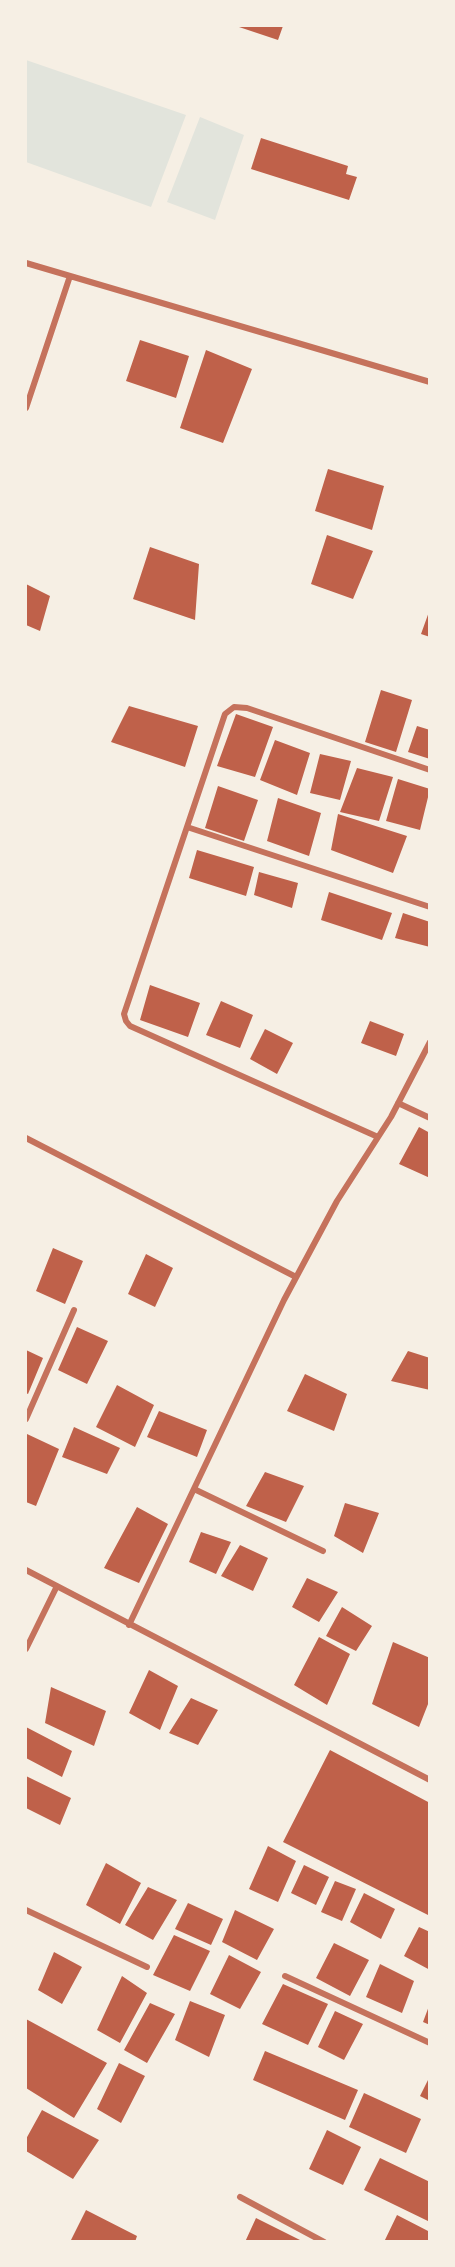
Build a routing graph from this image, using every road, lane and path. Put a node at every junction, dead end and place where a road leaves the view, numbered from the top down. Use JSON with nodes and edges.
{"nodes":[{"id":1,"x":26,"y":263,"type":"edge"},
{"id":2,"x":70,"y":276,"type":"junction"},
{"id":3,"x":429,"y":382,"type":"edge"},
{"id":4,"x":26,"y":408,"type":"edge"},
{"id":5,"x":429,"y":770,"type":"edge"},
{"id":6,"x":187,"y":826,"type":"junction"},
{"id":7,"x":429,"y":907,"type":"edge"},
{"id":8,"x":429,"y":1042,"type":"edge"},
{"id":9,"x":398,"y":1103,"type":"junction"},
{"id":10,"x":429,"y":1118,"type":"edge"},
{"id":11,"x":378,"y":1137,"type":"junction"},
{"id":12,"x":26,"y":1138,"type":"edge"},
{"id":13,"x":296,"y":1277,"type":"junction"},
{"id":14,"x":74,"y":1310,"type":"dead end"},
{"id":15,"x":26,"y":1419,"type":"edge"},
{"id":16,"x":194,"y":1489,"type":"junction"},
{"id":17,"x":323,"y":1551,"type":"dead end"},
{"id":18,"x":26,"y":1570,"type":"edge"},
{"id":19,"x":57,"y":1586,"type":"junction"},
{"id":20,"x":129,"y":1625,"type":"junction"},
{"id":21,"x":26,"y":1649,"type":"edge"},
{"id":22,"x":429,"y":1780,"type":"edge"},
{"id":23,"x":26,"y":1910,"type":"edge"},
{"id":24,"x":147,"y":1968,"type":"dead end"},
{"id":25,"x":285,"y":1976,"type":"dead end"},
{"id":26,"x":429,"y":2043,"type":"edge"},
{"id":27,"x":240,"y":2197,"type":"dead end"},
{"id":28,"x":324,"y":2241,"type":"edge"}],
"edges":[{"from":1,"to":2,"type":"street"},
{"from":2,"to":3,"type":"street"},
{"from":2,"to":4,"type":"street"},
{"from":5,"to":6,"type":"street"},
{"from":6,"to":7,"type":"street"},
{"from":6,"to":11,"type":"street"},
{"from":8,"to":9,"type":"street"},
{"from":9,"to":10,"type":"street"},
{"from":9,"to":11,"type":"street"},
{"from":11,"to":13,"type":"street"},
{"from":12,"to":13,"type":"street"},
{"from":13,"to":16,"type":"street"},
{"from":14,"to":15,"type":"street"},
{"from":16,"to":17,"type":"street"},
{"from":16,"to":20,"type":"street"},
{"from":18,"to":19,"type":"street"},
{"from":19,"to":20,"type":"street"},
{"from":19,"to":21,"type":"street"},
{"from":20,"to":22,"type":"street"},
{"from":23,"to":24,"type":"street"},
{"from":25,"to":26,"type":"street"},
{"from":27,"to":28,"type":"street"}]}
